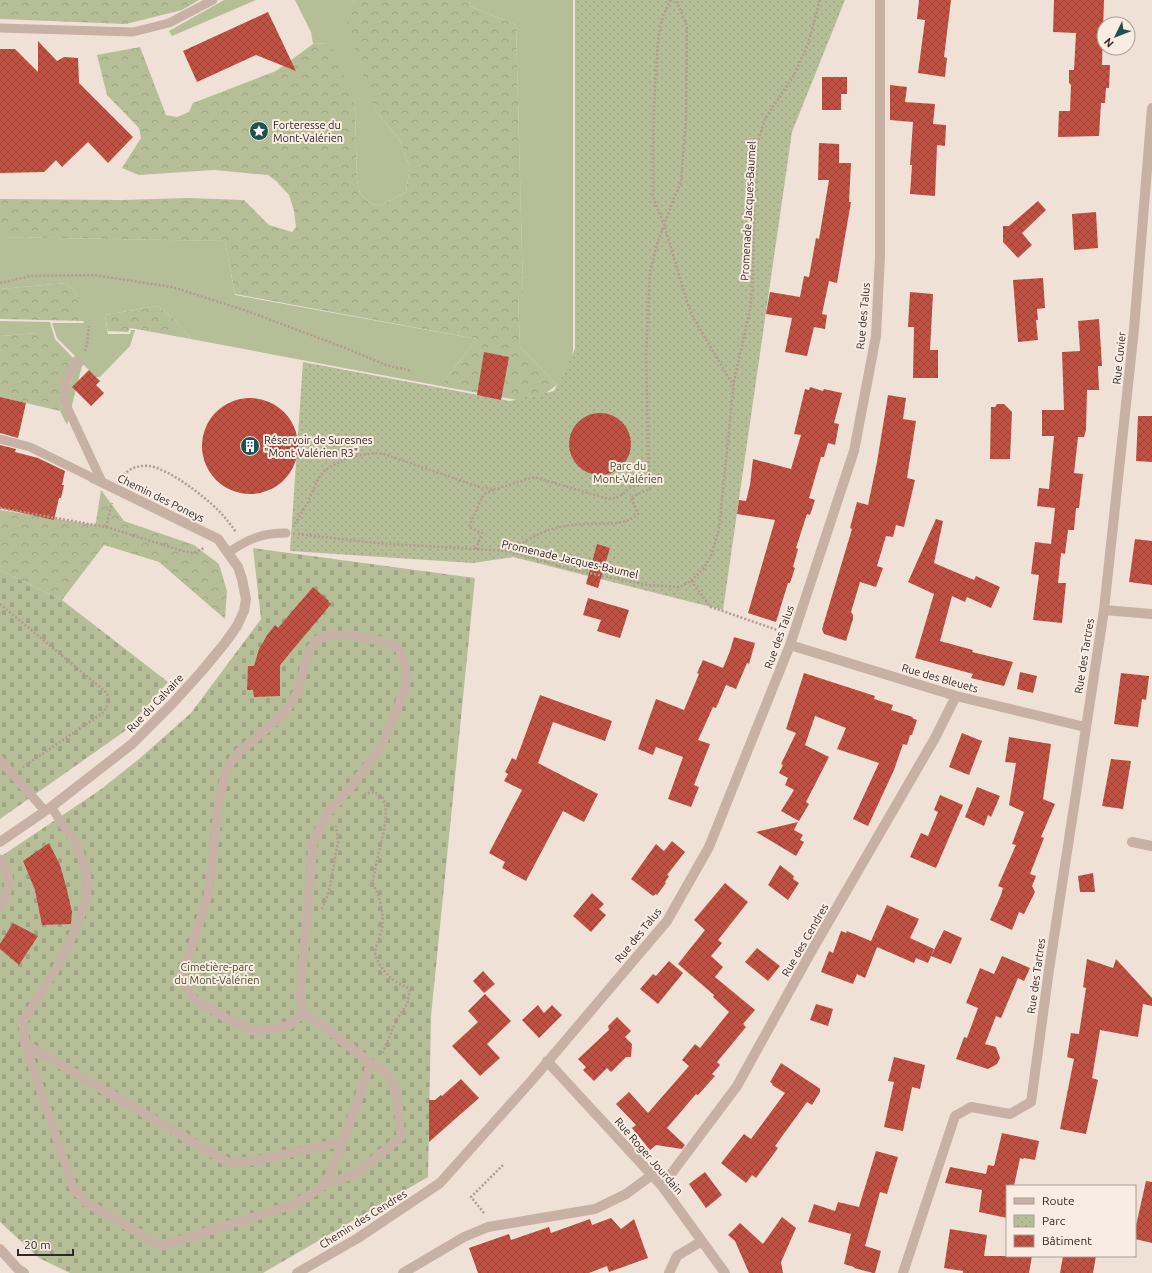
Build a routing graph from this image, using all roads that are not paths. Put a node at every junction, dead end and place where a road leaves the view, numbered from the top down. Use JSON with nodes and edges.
{"nodes":[{"id":1,"x":212,"y":0,"type":"edge"},
{"id":2,"x":880,"y":0,"type":"edge"},
{"id":3,"x":0,"y":28,"type":"edge"},
{"id":4,"x":1152,"y":108,"type":"edge"},
{"id":5,"x":78,"y":362,"type":"road end"},
{"id":6,"x":0,"y":439,"type":"edge"},
{"id":7,"x":98,"y":480,"type":"junction"},
{"id":8,"x":288,"y":533,"type":"road end"},
{"id":9,"x":218,"y":539,"type":"joint"},
{"id":10,"x":229,"y":552,"type":"junction"},
{"id":11,"x":1104,"y":610,"type":"junction"},
{"id":12,"x":1152,"y":614,"type":"edge"},
{"id":13,"x":790,"y":645,"type":"junction"},
{"id":14,"x":956,"y":696,"type":"junction"},
{"id":15,"x":1085,"y":727,"type":"junction"},
{"id":16,"x":0,"y":760,"type":"edge"},
{"id":17,"x":48,"y":809,"type":"junction"},
{"id":18,"x":0,"y":842,"type":"edge"},
{"id":19,"x":1132,"y":842,"type":"dead end"},
{"id":20,"x":1152,"y":846,"type":"edge"},
{"id":21,"x":0,"y":859,"type":"edge"},
{"id":22,"x":0,"y":907,"type":"edge"},
{"id":23,"x":304,"y":1012,"type":"junction"},
{"id":24,"x":25,"y":1044,"type":"junction"},
{"id":25,"x":548,"y":1061,"type":"junction"},
{"id":26,"x":374,"y":1064,"type":"junction"},
{"id":27,"x":343,"y":1142,"type":"junction"},
{"id":28,"x":652,"y":1175,"type":"junction"},
{"id":29,"x":440,"y":1183,"type":"joint"},
{"id":30,"x":325,"y":1185,"type":"junction"},
{"id":31,"x":662,"y":1186,"type":"junction"},
{"id":32,"x":702,"y":1241,"type":"junction"},
{"id":33,"x":0,"y":1249,"type":"edge"},
{"id":34,"x":24,"y":1273,"type":"edge"},
{"id":35,"x":297,"y":1273,"type":"edge"},
{"id":36,"x":403,"y":1273,"type":"edge"},
{"id":37,"x":669,"y":1273,"type":"edge"},
{"id":38,"x":725,"y":1273,"type":"edge"},
{"id":39,"x":903,"y":1273,"type":"edge"}],
"edges":[{"from":1,"to":3,"type":"lane"},
{"from":2,"to":13,"type":"street","name":"Rue des Talus"},
{"from":4,"to":11,"type":"street","name":"Rue Cuvier"},
{"from":5,"to":7,"type":"lane"},
{"from":6,"to":7,"type":"lane"},
{"from":7,"to":9,"type":"street","name":"Chemin des Poneys"},
{"from":8,"to":10,"type":"lane"},
{"from":9,"to":10,"type":"street","name":"Rue du Calvaire"},
{"from":10,"to":17,"type":"street","name":"Rue du Calvaire"},
{"from":11,"to":12,"type":"street"},
{"from":11,"to":15,"type":"street","name":"Rue des Tartres"},
{"from":13,"to":14,"type":"street","name":"Rue des Bleuets"},
{"from":13,"to":25,"type":"street","name":"Rue des Talus"},
{"from":14,"to":15,"type":"street","name":"Rue des Bleuets"},
{"from":14,"to":31,"type":"street","name":"Rue des Cendres"},
{"from":15,"to":39,"type":"street","name":"Rue des Tartres"},
{"from":16,"to":17,"type":"lane"},
{"from":17,"to":18,"type":"street","name":"Rue du Calvaire"},
{"from":17,"to":24,"type":"lane"},
{"from":19,"to":20,"type":"street"},
{"from":21,"to":22,"type":"lane"},
{"from":23,"to":23,"type":"lane"},
{"from":23,"to":26,"type":"lane"},
{"from":24,"to":27,"type":"lane"},
{"from":24,"to":30,"type":"lane"},
{"from":25,"to":28,"type":"street","name":"Rue Roger Jourdain"},
{"from":25,"to":29,"type":"street","name":"Rue des Talus"},
{"from":26,"to":27,"type":"lane"},
{"from":26,"to":30,"type":"lane"},
{"from":27,"to":30,"type":"lane"},
{"from":28,"to":31,"type":"street","name":"Rue Roger Jourdain"},
{"from":28,"to":36,"type":"street"},
{"from":29,"to":35,"type":"street","name":"Chemin des Cendres"},
{"from":31,"to":32,"type":"street","name":"Rue Roger Jourdain"},
{"from":32,"to":37,"type":"street"},
{"from":32,"to":38,"type":"street","name":"Rue Roger Jourdain"},
{"from":33,"to":34,"type":"street"}]}
